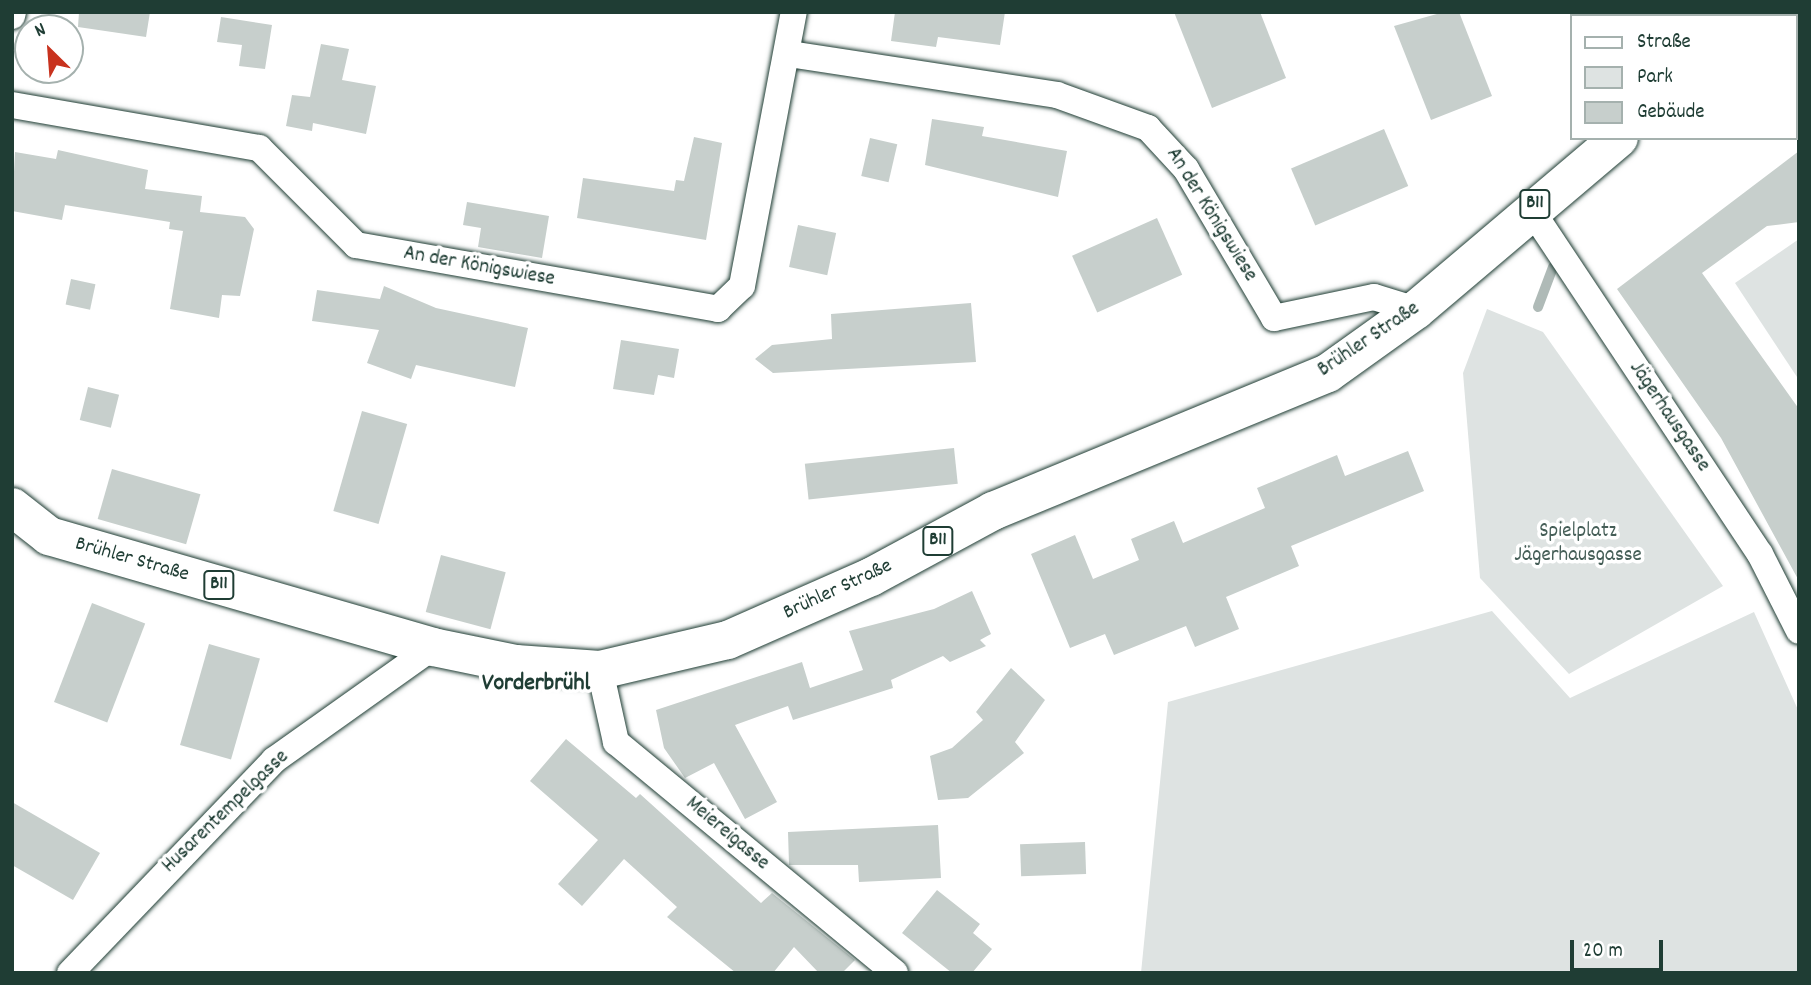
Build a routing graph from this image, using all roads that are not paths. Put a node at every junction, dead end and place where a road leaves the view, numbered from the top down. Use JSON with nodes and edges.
{"nodes":[{"id":1,"x":793,"y":12,"type":"edge"},
{"id":2,"x":790,"y":54,"type":"junction"},
{"id":3,"x":12,"y":105,"type":"edge"},
{"id":4,"x":1616,"y":140,"type":"edge"},
{"id":5,"x":1530,"y":208,"type":"junction"},
{"id":6,"x":1416,"y":310,"type":"junction"},
{"id":7,"x":12,"y":508,"type":"edge"},
{"id":8,"x":1799,"y":631,"type":"edge"},
{"id":9,"x":433,"y":648,"type":"junction"},
{"id":10,"x":600,"y":670,"type":"junction"},
{"id":11,"x":70,"y":973,"type":"edge"},
{"id":12,"x":895,"y":973,"type":"edge"}],
"edges":[{"from":1,"to":2,"type":"street","name":"An der Königswiese"},
{"from":2,"to":3,"type":"street","name":"An der Königswiese"},
{"from":2,"to":6,"type":"street","name":"An der Königswiese"},
{"from":4,"to":5,"type":"main road","name":"Brühler Straße","number":"B11"},
{"from":5,"to":6,"type":"main road","name":"Brühler Straße","number":"B11"},
{"from":5,"to":8,"type":"street","name":"Jägerhausgasse"},
{"from":6,"to":10,"type":"main road","name":"Brühler Straße","number":"B11"},
{"from":7,"to":9,"type":"main road","name":"Brühler Straße","number":"B11"},
{"from":9,"to":10,"type":"main road","name":"Brühler Straße","number":"B11"},
{"from":9,"to":11,"type":"street","name":"Husarentempelgasse"},
{"from":10,"to":12,"type":"street","name":"Meiereigasse"}]}
